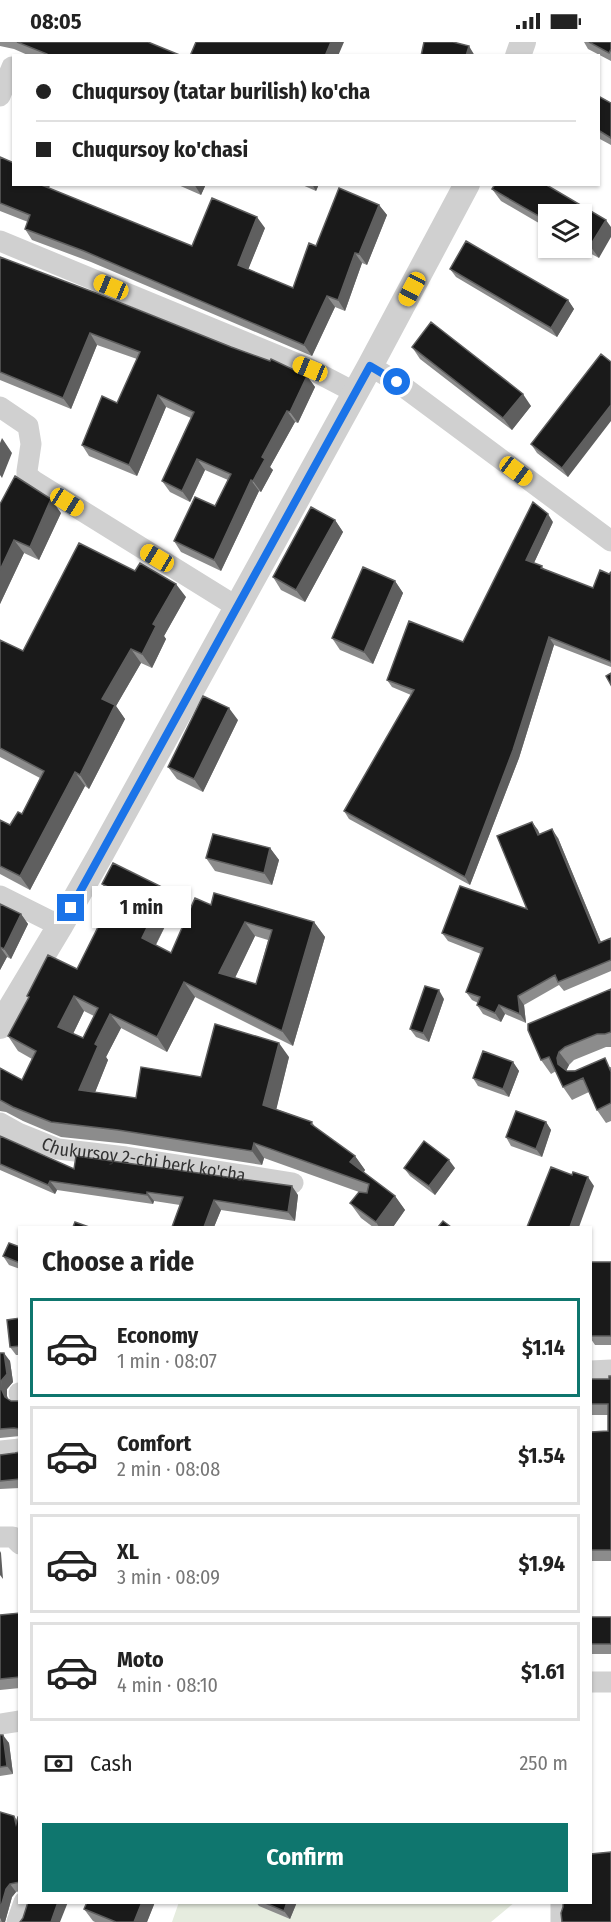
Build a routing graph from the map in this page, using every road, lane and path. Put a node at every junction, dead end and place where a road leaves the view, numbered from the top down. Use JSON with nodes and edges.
{"nodes":[{"id":1,"x":9,"y":65,"type":"edge"},
{"id":2,"x":0,"y":96,"type":"edge"},
{"id":3,"x":466,"y":186,"type":"edge"},
{"id":4,"x":0,"y":241,"type":"edge"},
{"id":5,"x":370,"y":366,"type":"junction"},
{"id":6,"x":356,"y":393,"type":"junction"},
{"id":7,"x":0,"y":406,"type":"edge"},
{"id":8,"x":611,"y":541,"type":"edge"},
{"id":9,"x":237,"y":607,"type":"junction"},
{"id":10,"x":0,"y":896,"type":"edge"},
{"id":11,"x":60,"y":926,"type":"junction"},
{"id":12,"x":0,"y":1026,"type":"edge"},
{"id":13,"x":0,"y":1123,"type":"edge"},
{"id":14,"x":293,"y":1183,"type":"dead end"},
{"id":15,"x":611,"y":1370,"type":"edge"},
{"id":16,"x":592,"y":1371,"type":"edge"},
{"id":17,"x":18,"y":1449,"type":"edge"},
{"id":18,"x":0,"y":1451,"type":"edge"},
{"id":19,"x":0,"y":1537,"type":"edge"},
{"id":20,"x":18,"y":1542,"type":"edge"},
{"id":21,"x":592,"y":1682,"type":"edge"},
{"id":22,"x":611,"y":1682,"type":"edge"},
{"id":23,"x":18,"y":1721,"type":"edge"},
{"id":24,"x":0,"y":1724,"type":"edge"},
{"id":25,"x":23,"y":1904,"type":"edge"},
{"id":26,"x":561,"y":1904,"type":"edge"},
{"id":27,"x":17,"y":1922,"type":"edge"},
{"id":28,"x":561,"y":1922,"type":"edge"}],
"edges":[{"from":1,"to":2,"type":"street"},
{"from":3,"to":5,"type":"street"},
{"from":4,"to":6,"type":"street"},
{"from":5,"to":6,"type":"street"},
{"from":5,"to":8,"type":"street"},
{"from":6,"to":9,"type":"street"},
{"from":7,"to":9,"type":"street"},
{"from":9,"to":11,"type":"street"},
{"from":10,"to":11,"type":"street"},
{"from":11,"to":12,"type":"street"},
{"from":13,"to":14,"type":"street","name":"Chukursoy 2-chi berk ko'cha"},
{"from":15,"to":16,"type":"street"},
{"from":17,"to":18,"type":"street"},
{"from":19,"to":20,"type":"street"},
{"from":21,"to":22,"type":"street"},
{"from":23,"to":24,"type":"street"},
{"from":25,"to":27,"type":"street"},
{"from":26,"to":28,"type":"street"}]}
